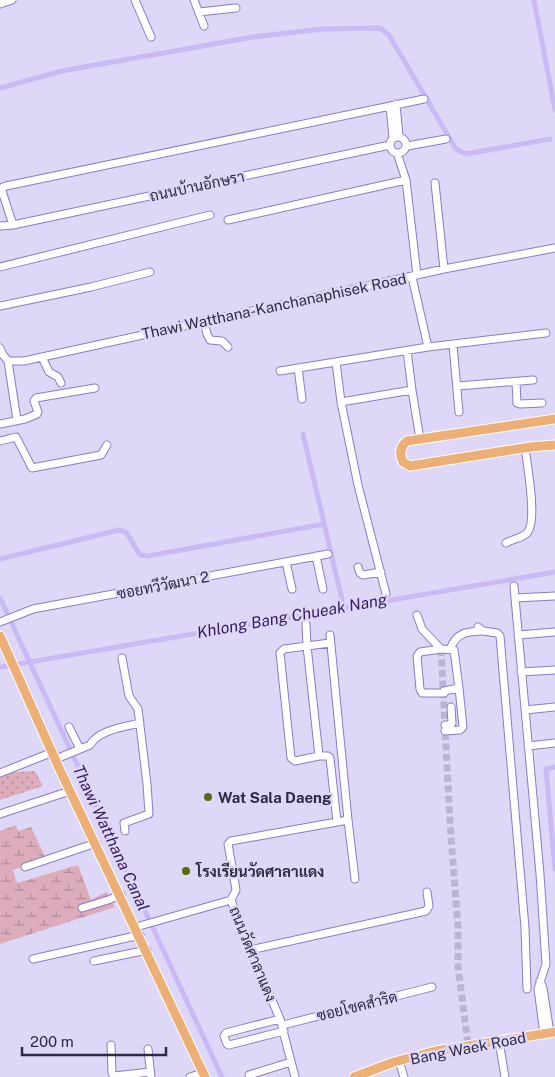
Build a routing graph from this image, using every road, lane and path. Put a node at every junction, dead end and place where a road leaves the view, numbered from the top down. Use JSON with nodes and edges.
{"nodes":[{"id":1,"x":12,"y":0,"type":"edge"},
{"id":2,"x":135,"y":0,"type":"edge"},
{"id":3,"x":194,"y":0,"type":"edge"},
{"id":4,"x":0,"y":4,"type":"edge"},
{"id":5,"x":236,"y":8,"type":"dead end"},
{"id":6,"x":200,"y":12,"type":"junction"},
{"id":7,"x":204,"y":26,"type":"dead end"},
{"id":8,"x":151,"y":37,"type":"dead end"},
{"id":9,"x":424,"y":99,"type":"dead end"},
{"id":10,"x":393,"y":105,"type":"junction"},
{"id":11,"x":446,"y":139,"type":"dead end"},
{"id":12,"x":394,"y":140,"type":"junction"},
{"id":13,"x":407,"y":146,"type":"junction"},
{"id":14,"x":397,"y":153,"type":"junction"},
{"id":15,"x":406,"y":180,"type":"junction"},
{"id":16,"x":435,"y":183,"type":"dead end"},
{"id":17,"x":210,"y":215,"type":"dead end"},
{"id":18,"x":228,"y":220,"type":"dead end"},
{"id":19,"x":13,"y":225,"type":"junction"},
{"id":20,"x":1,"y":228,"type":"edge"},
{"id":21,"x":555,"y":248,"type":"edge"},
{"id":22,"x":0,"y":267,"type":"edge"},
{"id":23,"x":444,"y":269,"type":"junction"},
{"id":24,"x":150,"y":272,"type":"dead end"},
{"id":25,"x":415,"y":276,"type":"junction"},
{"id":26,"x":0,"y":306,"type":"edge"},
{"id":27,"x":204,"y":321,"type":"junction"},
{"id":28,"x":546,"y":334,"type":"dead end"},
{"id":29,"x":453,"y":345,"type":"junction"},
{"id":30,"x":228,"y":347,"type":"dead end"},
{"id":31,"x":428,"y":347,"type":"junction"},
{"id":32,"x":0,"y":348,"type":"edge"},
{"id":33,"x":407,"y":350,"type":"junction"},
{"id":34,"x":42,"y":357,"type":"junction"},
{"id":35,"x":8,"y":361,"type":"junction"},
{"id":36,"x":336,"y":362,"type":"junction"},
{"id":37,"x":298,"y":368,"type":"junction"},
{"id":38,"x":280,"y":371,"type":"dead end"},
{"id":39,"x":533,"y":380,"type":"dead end"},
{"id":40,"x":516,"y":382,"type":"junction"},
{"id":41,"x":61,"y":383,"type":"dead end"},
{"id":42,"x":458,"y":386,"type":"junction"},
{"id":43,"x":95,"y":388,"type":"dead end"},
{"id":44,"x":412,"y":390,"type":"junction"},
{"id":45,"x":302,"y":399,"type":"dead end"},
{"id":46,"x":341,"y":402,"type":"junction"},
{"id":47,"x":542,"y":402,"type":"dead end"},
{"id":48,"x":459,"y":412,"type":"dead end"},
{"id":49,"x":555,"y":419,"type":"edge"},
{"id":50,"x":18,"y":420,"type":"junction"},
{"id":51,"x":0,"y":424,"type":"edge"},
{"id":52,"x":420,"y":439,"type":"junction"},
{"id":53,"x":0,"y":441,"type":"edge"},
{"id":54,"x":107,"y":445,"type":"dead end"},
{"id":55,"x":555,"y":445,"type":"edge"},
{"id":56,"x":525,"y":448,"type":"junction"},
{"id":57,"x":506,"y":543,"type":"dead end"},
{"id":58,"x":328,"y":554,"type":"dead end"},
{"id":59,"x":316,"y":556,"type":"junction"},
{"id":60,"x":286,"y":562,"type":"junction"},
{"id":61,"x":358,"y":567,"type":"dead end"},
{"id":62,"x":381,"y":572,"type":"junction"},
{"id":63,"x":514,"y":586,"type":"dead end"},
{"id":64,"x":292,"y":589,"type":"dead end"},
{"id":65,"x":323,"y":589,"type":"dead end"},
{"id":66,"x":386,"y":594,"type":"dead end"},
{"id":67,"x":555,"y":596,"type":"edge"},
{"id":68,"x":515,"y":598,"type":"junction"},
{"id":69,"x":418,"y":615,"type":"dead end"},
{"id":70,"x":1,"y":621,"type":"edge"},
{"id":71,"x":306,"y":624,"type":"dead end"},
{"id":72,"x":555,"y":632,"type":"edge"},
{"id":73,"x":518,"y":635,"type":"junction"},
{"id":74,"x":1,"y":642,"type":"edge"},
{"id":75,"x":307,"y":646,"type":"junction"},
{"id":76,"x":441,"y":649,"type":"junction"},
{"id":77,"x":450,"y":649,"type":"junction"},
{"id":78,"x":122,"y":658,"type":"dead end"},
{"id":79,"x":555,"y":670,"type":"edge"},
{"id":80,"x":522,"y":672,"type":"junction"},
{"id":81,"x":459,"y":688,"type":"junction"},
{"id":82,"x":555,"y":706,"type":"edge"},
{"id":83,"x":451,"y":707,"type":"dead end"},
{"id":84,"x":525,"y":710,"type":"junction"},
{"id":85,"x":140,"y":723,"type":"junction"},
{"id":86,"x":70,"y":727,"type":"dead end"},
{"id":87,"x":555,"y":743,"type":"edge"},
{"id":88,"x":528,"y":746,"type":"junction"},
{"id":89,"x":80,"y":749,"type":"junction"},
{"id":90,"x":57,"y":756,"type":"junction"},
{"id":91,"x":319,"y":756,"type":"junction"},
{"id":92,"x":343,"y":772,"type":"junction"},
{"id":93,"x":0,"y":773,"type":"edge"},
{"id":94,"x":331,"y":773,"type":"junction"},
{"id":95,"x":70,"y":791,"type":"junction"},
{"id":96,"x":0,"y":814,"type":"edge"},
{"id":97,"x":348,"y":820,"type":"junction"},
{"id":98,"x":337,"y":822,"type":"junction"},
{"id":99,"x":125,"y":831,"type":"dead end"},
{"id":100,"x":96,"y":843,"type":"junction"},
{"id":101,"x":25,"y":867,"type":"dead end"},
{"id":102,"x":355,"y":879,"type":"dead end"},
{"id":103,"x":427,"y":892,"type":"dead end"},
{"id":104,"x":121,"y":895,"type":"junction"},
{"id":105,"x":231,"y":900,"type":"junction"},
{"id":106,"x":82,"y":908,"type":"dead end"},
{"id":107,"x":140,"y":929,"type":"junction"},
{"id":108,"x":146,"y":950,"type":"junction"},
{"id":109,"x":250,"y":950,"type":"junction"},
{"id":110,"x":33,"y":959,"type":"dead end"},
{"id":111,"x":94,"y":961,"type":"dead end"},
{"id":112,"x":432,"y":987,"type":"dead end"},
{"id":113,"x":527,"y":988,"type":"dead end"},
{"id":114,"x":282,"y":1025,"type":"junction"},
{"id":115,"x":550,"y":1033,"type":"edge"},
{"id":116,"x":499,"y":1041,"type":"junction"},
{"id":117,"x":110,"y":1045,"type":"dead end"},
{"id":118,"x":148,"y":1048,"type":"dead end"},
{"id":119,"x":399,"y":1061,"type":"junction"},
{"id":120,"x":292,"y":1062,"type":"junction"},
{"id":121,"x":151,"y":1075,"type":"edge"},
{"id":122,"x":204,"y":1075,"type":"edge"},
{"id":123,"x":129,"y":1076,"type":"edge"},
{"id":124,"x":249,"y":1076,"type":"dead end"},
{"id":125,"x":190,"y":1077,"type":"edge"},
{"id":126,"x":295,"y":1077,"type":"edge"},
{"id":127,"x":354,"y":1077,"type":"edge"},
{"id":128,"x":404,"y":1077,"type":"edge"},
{"id":129,"x":505,"y":1077,"type":"edge"}],
"edges":[{"from":1,"to":4,"type":"street"},
{"from":2,"to":8,"type":"street"},
{"from":3,"to":6,"type":"street"},
{"from":5,"to":6,"type":"street"},
{"from":6,"to":7,"type":"street"},
{"from":9,"to":10,"type":"street"},
{"from":10,"to":12,"type":"street"},
{"from":10,"to":19,"type":"street"},
{"from":11,"to":13,"type":"street"},
{"from":12,"to":13,"type":"street"},
{"from":12,"to":14,"type":"street"},
{"from":12,"to":19,"type":"street","name":"ถนนบ้านอักษรา"},
{"from":13,"to":14,"type":"street"},
{"from":14,"to":15,"type":"street"},
{"from":15,"to":18,"type":"street"},
{"from":15,"to":25,"type":"street"},
{"from":16,"to":23,"type":"street"},
{"from":17,"to":22,"type":"street"},
{"from":19,"to":20,"type":"street","name":"ถนนบ้านอักษรา"},
{"from":21,"to":23,"type":"street","name":"Thawi Watthana-Kanchanaphisek Road"},
{"from":23,"to":25,"type":"street","name":"Thawi Watthana-Kanchanaphisek Road"},
{"from":24,"to":26,"type":"street"},
{"from":25,"to":27,"type":"street","name":"Thawi Watthana-Kanchanaphisek Road"},
{"from":25,"to":31,"type":"street"},
{"from":27,"to":30,"type":"street"},
{"from":27,"to":34,"type":"street","name":"Thawi Watthana-Kanchanaphisek Road"},
{"from":28,"to":29,"type":"street"},
{"from":29,"to":31,"type":"street"},
{"from":29,"to":42,"type":"street"},
{"from":31,"to":33,"type":"street"},
{"from":32,"to":35,"type":"street"},
{"from":33,"to":36,"type":"street"},
{"from":33,"to":44,"type":"street"},
{"from":34,"to":35,"type":"street","name":"Thawi Watthana-Kanchanaphisek Road"},
{"from":34,"to":41,"type":"street"},
{"from":35,"to":50,"type":"street"},
{"from":36,"to":37,"type":"street"},
{"from":36,"to":46,"type":"street"},
{"from":37,"to":38,"type":"street"},
{"from":37,"to":45,"type":"street"},
{"from":39,"to":40,"type":"street"},
{"from":40,"to":42,"type":"street"},
{"from":40,"to":47,"type":"street"},
{"from":42,"to":48,"type":"street"},
{"from":43,"to":50,"type":"street"},
{"from":44,"to":46,"type":"street"},
{"from":44,"to":52,"type":"street"},
{"from":46,"to":62,"type":"street"},
{"from":49,"to":52,"type":"main road"},
{"from":50,"to":51,"type":"street"},
{"from":52,"to":56,"type":"main road"},
{"from":53,"to":54,"type":"street"},
{"from":55,"to":56,"type":"main road"},
{"from":56,"to":57,"type":"street"},
{"from":58,"to":59,"type":"street","name":"ซอยทวีวัฒนา 2"},
{"from":59,"to":60,"type":"street","name":"ซอยทวีวัฒนา 2"},
{"from":59,"to":65,"type":"street"},
{"from":60,"to":64,"type":"street"},
{"from":60,"to":70,"type":"street","name":"ซอยทวีวัฒนา 2"},
{"from":61,"to":62,"type":"street"},
{"from":62,"to":66,"type":"street"},
{"from":63,"to":68,"type":"street"},
{"from":67,"to":68,"type":"street"},
{"from":68,"to":73,"type":"street"},
{"from":69,"to":76,"type":"street"},
{"from":71,"to":75,"type":"street"},
{"from":72,"to":73,"type":"street"},
{"from":73,"to":80,"type":"street"},
{"from":74,"to":90,"type":"main road"},
{"from":75,"to":91,"type":"street"},
{"from":75,"to":91,"type":"street"},
{"from":75,"to":92,"type":"street"},
{"from":76,"to":77,"type":"street"},
{"from":76,"to":81,"type":"street"},
{"from":77,"to":81,"type":"street"},
{"from":77,"to":113,"type":"street"},
{"from":78,"to":85,"type":"street"},
{"from":79,"to":80,"type":"street"},
{"from":80,"to":84,"type":"street"},
{"from":81,"to":83,"type":"street"},
{"from":82,"to":84,"type":"street"},
{"from":84,"to":88,"type":"street"},
{"from":85,"to":89,"type":"street"},
{"from":85,"to":99,"type":"street"},
{"from":86,"to":89,"type":"street"},
{"from":87,"to":88,"type":"street"},
{"from":88,"to":115,"type":"street"},
{"from":89,"to":90,"type":"street"},
{"from":90,"to":93,"type":"street"},
{"from":90,"to":95,"type":"main road"},
{"from":91,"to":94,"type":"street"},
{"from":92,"to":94,"type":"street"},
{"from":92,"to":97,"type":"street"},
{"from":94,"to":98,"type":"street"},
{"from":95,"to":96,"type":"street"},
{"from":95,"to":100,"type":"main road"},
{"from":97,"to":98,"type":"street"},
{"from":97,"to":102,"type":"street"},
{"from":98,"to":105,"type":"street","name":"ถนนวัดศาลาแดง"},
{"from":100,"to":101,"type":"street"},
{"from":100,"to":104,"type":"main road"},
{"from":103,"to":109,"type":"street"},
{"from":104,"to":106,"type":"street"},
{"from":104,"to":107,"type":"main road"},
{"from":105,"to":107,"type":"street"},
{"from":105,"to":109,"type":"street","name":"ถนนวัดศาลาแดง"},
{"from":107,"to":108,"type":"main road"},
{"from":107,"to":110,"type":"street"},
{"from":108,"to":111,"type":"street"},
{"from":108,"to":122,"type":"main road"},
{"from":109,"to":114,"type":"street","name":"ถนนวัดศาลาแดง"},
{"from":112,"to":114,"type":"street","name":"ซอยโชคสำริด"},
{"from":114,"to":114,"type":"street"},
{"from":114,"to":120,"type":"street","name":"ถนนวัดศาลาแดง"},
{"from":115,"to":116,"type":"main road","name":"Bang Waek Road"},
{"from":116,"to":119,"type":"main road","name":"Bang Waek Road"},
{"from":116,"to":129,"type":"street"},
{"from":117,"to":123,"type":"street"},
{"from":118,"to":121,"type":"street"},
{"from":119,"to":127,"type":"main road","name":"Bang Waek Road"},
{"from":119,"to":128,"type":"street"},
{"from":120,"to":124,"type":"street"},
{"from":120,"to":126,"type":"street","name":"ถนนวัดศาลาแดง"},
{"from":121,"to":123,"type":"street"},
{"from":122,"to":125,"type":"street"}]}
